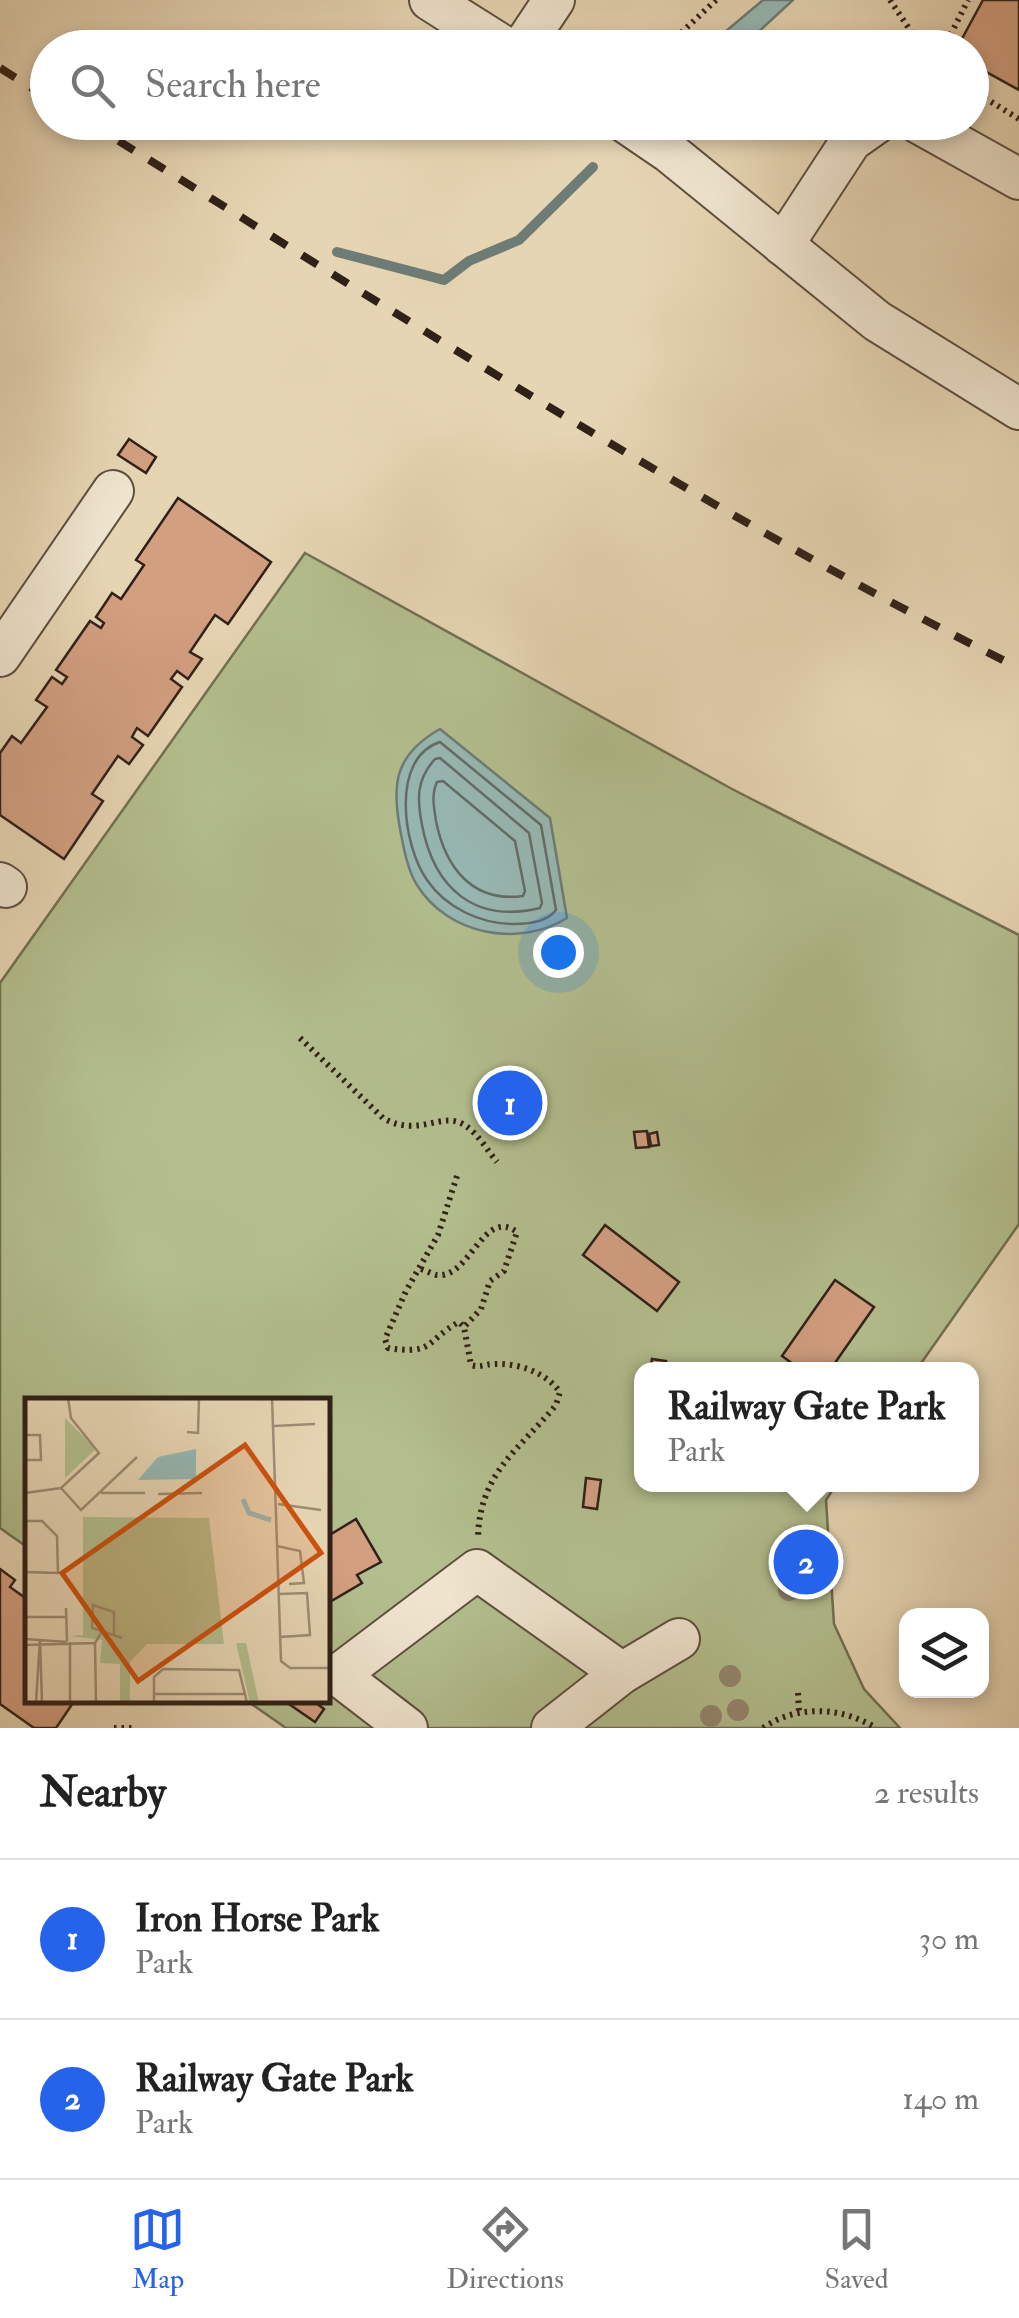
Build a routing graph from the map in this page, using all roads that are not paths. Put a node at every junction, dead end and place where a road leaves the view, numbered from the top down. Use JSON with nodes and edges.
{"nodes":[{"id":1,"x":430,"y":0,"type":"edge"},
{"id":2,"x":554,"y":0,"type":"edge"},
{"id":3,"x":478,"y":30,"type":"edge"},
{"id":4,"x":534,"y":30,"type":"edge"},
{"id":5,"x":652,"y":140,"type":"edge"},
{"id":6,"x":852,"y":140,"type":"edge"},
{"id":7,"x":949,"y":140,"type":"edge"},
{"id":8,"x":1019,"y":179,"type":"edge"},
{"id":9,"x":782,"y":245,"type":"junction"},
{"id":10,"x":1019,"y":408,"type":"edge"},
{"id":11,"x":114,"y":491,"type":"dead end"},
{"id":12,"x":0,"y":656,"type":"edge"},
{"id":13,"x":679,"y":1639,"type":"dead end"},
{"id":14,"x":622,"y":1674,"type":"junction"},
{"id":15,"x":407,"y":1728,"type":"edge"},
{"id":16,"x":552,"y":1728,"type":"edge"}],
"edges":[{"from":1,"to":3,"type":"street"},
{"from":2,"to":4,"type":"street"},
{"from":5,"to":9,"type":"street"},
{"from":6,"to":9,"type":"street"},
{"from":7,"to":8,"type":"street"},
{"from":9,"to":10,"type":"street"},
{"from":11,"to":12,"type":"street"},
{"from":13,"to":14,"type":"street"},
{"from":14,"to":15,"type":"street"},
{"from":14,"to":16,"type":"street"}]}
